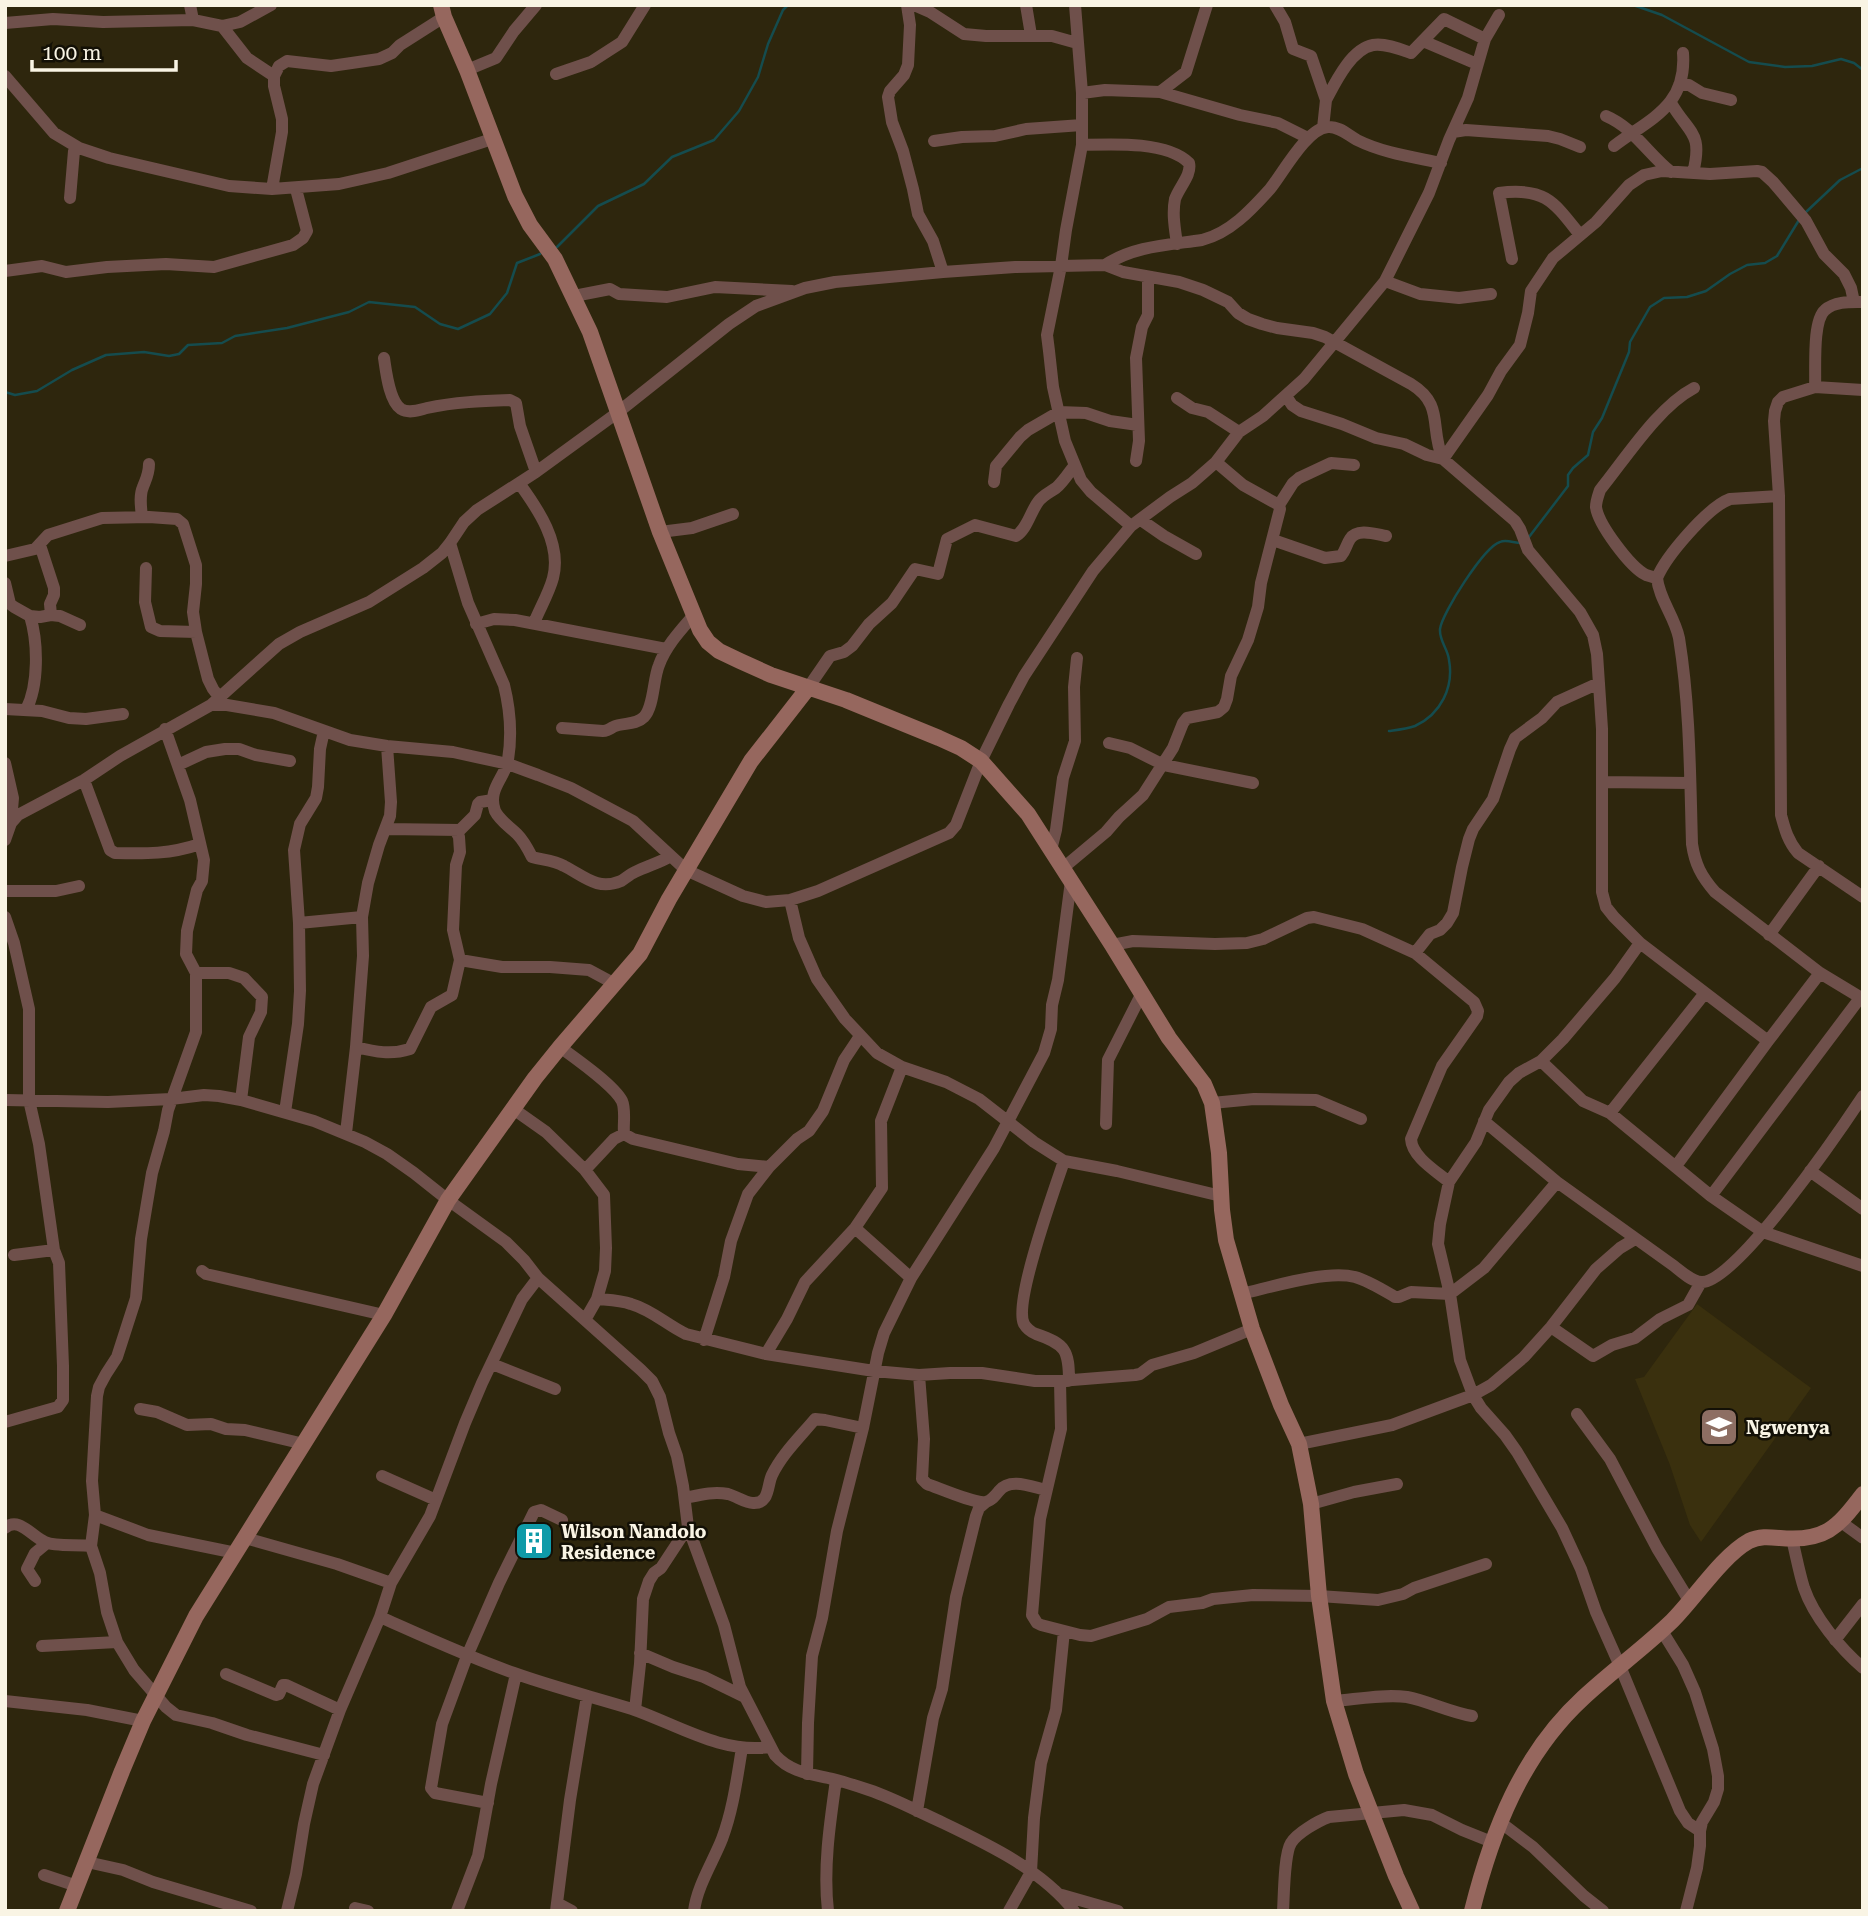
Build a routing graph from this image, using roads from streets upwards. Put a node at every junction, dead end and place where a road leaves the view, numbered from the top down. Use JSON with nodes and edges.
{"nodes":[{"id":1,"x":190,"y":5,"type":"edge"},
{"id":2,"x":271,"y":5,"type":"edge"},
{"id":3,"x":536,"y":5,"type":"edge"},
{"id":4,"x":645,"y":5,"type":"edge"},
{"id":5,"x":907,"y":5,"type":"edge"},
{"id":6,"x":914,"y":5,"type":"edge"},
{"id":7,"x":1026,"y":5,"type":"edge"},
{"id":8,"x":1075,"y":5,"type":"edge"},
{"id":9,"x":1207,"y":5,"type":"edge"},
{"id":10,"x":1276,"y":5,"type":"edge"},
{"id":11,"x":442,"y":11,"type":"edge"},
{"id":12,"x":1499,"y":15,"type":"dead end"},
{"id":13,"x":192,"y":20,"type":"junction"},
{"id":14,"x":5,"y":23,"type":"edge"},
{"id":15,"x":222,"y":26,"type":"junction"},
{"id":16,"x":1031,"y":35,"type":"junction"},
{"id":17,"x":1485,"y":39,"type":"junction"},
{"id":18,"x":1423,"y":41,"type":"junction"},
{"id":19,"x":1077,"y":43,"type":"junction"},
{"id":20,"x":1683,"y":53,"type":"dead end"},
{"id":21,"x":1477,"y":64,"type":"junction"},
{"id":22,"x":467,"y":70,"type":"junction"},
{"id":23,"x":556,"y":74,"type":"dead end"},
{"id":24,"x":5,"y":76,"type":"edge"},
{"id":25,"x":274,"y":76,"type":"junction"},
{"id":26,"x":1679,"y":85,"type":"junction"},
{"id":27,"x":1160,"y":92,"type":"junction"},
{"id":28,"x":1082,"y":93,"type":"junction"},
{"id":29,"x":1326,"y":100,"type":"junction"},
{"id":30,"x":1731,"y":100,"type":"dead end"},
{"id":31,"x":1671,"y":103,"type":"junction"},
{"id":32,"x":1606,"y":116,"type":"dead end"},
{"id":33,"x":1082,"y":125,"type":"junction"},
{"id":34,"x":1323,"y":128,"type":"junction"},
{"id":35,"x":1453,"y":132,"type":"junction"},
{"id":36,"x":1632,"y":132,"type":"junction"},
{"id":37,"x":1308,"y":138,"type":"junction"},
{"id":38,"x":492,"y":139,"type":"junction"},
{"id":39,"x":934,"y":141,"type":"dead end"},
{"id":40,"x":1082,"y":145,"type":"junction"},
{"id":41,"x":1614,"y":146,"type":"dead end"},
{"id":42,"x":1580,"y":147,"type":"dead end"},
{"id":43,"x":79,"y":148,"type":"junction"},
{"id":44,"x":1441,"y":163,"type":"junction"},
{"id":45,"x":1671,"y":172,"type":"junction"},
{"id":46,"x":1693,"y":173,"type":"junction"},
{"id":47,"x":272,"y":189,"type":"junction"},
{"id":48,"x":296,"y":189,"type":"junction"},
{"id":49,"x":70,"y":198,"type":"dead end"},
{"id":50,"x":1580,"y":235,"type":"junction"},
{"id":51,"x":1177,"y":244,"type":"junction"},
{"id":52,"x":1512,"y":260,"type":"dead end"},
{"id":53,"x":1105,"y":265,"type":"junction"},
{"id":54,"x":1061,"y":266,"type":"junction"},
{"id":55,"x":5,"y":271,"type":"edge"},
{"id":56,"x":943,"y":272,"type":"junction"},
{"id":57,"x":1148,"y":277,"type":"junction"},
{"id":58,"x":1385,"y":281,"type":"junction"},
{"id":59,"x":796,"y":291,"type":"junction"},
{"id":60,"x":1491,"y":294,"type":"dead end"},
{"id":61,"x":574,"y":296,"type":"junction"},
{"id":62,"x":1858,"y":302,"type":"edge"},
{"id":63,"x":1335,"y":343,"type":"junction"},
{"id":64,"x":384,"y":358,"type":"dead end"},
{"id":65,"x":1815,"y":387,"type":"junction"},
{"id":66,"x":1694,"y":388,"type":"dead end"},
{"id":67,"x":1863,"y":390,"type":"edge"},
{"id":68,"x":1286,"y":396,"type":"junction"},
{"id":69,"x":1177,"y":398,"type":"dead end"},
{"id":70,"x":1059,"y":412,"type":"junction"},
{"id":71,"x":618,"y":413,"type":"junction"},
{"id":72,"x":1138,"y":425,"type":"junction"},
{"id":73,"x":1239,"y":432,"type":"junction"},
{"id":74,"x":1443,"y":459,"type":"junction"},
{"id":75,"x":1136,"y":461,"type":"dead end"},
{"id":76,"x":1216,"y":462,"type":"junction"},
{"id":77,"x":149,"y":464,"type":"dead end"},
{"id":78,"x":1354,"y":465,"type":"dead end"},
{"id":79,"x":1074,"y":466,"type":"junction"},
{"id":80,"x":536,"y":472,"type":"junction"},
{"id":81,"x":994,"y":482,"type":"dead end"},
{"id":82,"x":519,"y":483,"type":"junction"},
{"id":83,"x":1779,"y":496,"type":"junction"},
{"id":84,"x":1279,"y":505,"type":"junction"},
{"id":85,"x":733,"y":514,"type":"dead end"},
{"id":86,"x":142,"y":517,"type":"junction"},
{"id":87,"x":1136,"y":523,"type":"junction"},
{"id":88,"x":660,"y":532,"type":"junction"},
{"id":89,"x":1386,"y":536,"type":"dead end"},
{"id":90,"x":1273,"y":540,"type":"junction"},
{"id":91,"x":450,"y":543,"type":"junction"},
{"id":92,"x":40,"y":545,"type":"junction"},
{"id":93,"x":1196,"y":554,"type":"dead end"},
{"id":94,"x":5,"y":556,"type":"edge"},
{"id":95,"x":146,"y":568,"type":"dead end"},
{"id":96,"x":1657,"y":578,"type":"junction"},
{"id":97,"x":5,"y":583,"type":"edge"},
{"id":98,"x":51,"y":615,"type":"junction"},
{"id":99,"x":30,"y":616,"type":"junction"},
{"id":100,"x":693,"y":616,"type":"junction"},
{"id":101,"x":534,"y":623,"type":"junction"},
{"id":102,"x":476,"y":624,"type":"junction"},
{"id":103,"x":80,"y":625,"type":"dead end"},
{"id":104,"x":196,"y":632,"type":"junction"},
{"id":105,"x":666,"y":649,"type":"junction"},
{"id":106,"x":1077,"y":658,"type":"dead end"},
{"id":107,"x":1599,"y":683,"type":"junction"},
{"id":108,"x":808,"y":688,"type":"junction"},
{"id":109,"x":215,"y":701,"type":"junction"},
{"id":110,"x":5,"y":709,"type":"edge"},
{"id":111,"x":26,"y":710,"type":"junction"},
{"id":112,"x":123,"y":714,"type":"dead end"},
{"id":113,"x":562,"y":728,"type":"dead end"},
{"id":114,"x":165,"y":729,"type":"junction"},
{"id":115,"x":324,"y":731,"type":"junction"},
{"id":116,"x":1109,"y":743,"type":"dead end"},
{"id":117,"x":387,"y":746,"type":"junction"},
{"id":118,"x":290,"y":761,"type":"dead end"},
{"id":119,"x":981,"y":761,"type":"junction"},
{"id":120,"x":5,"y":763,"type":"edge"},
{"id":121,"x":508,"y":764,"type":"junction"},
{"id":122,"x":178,"y":765,"type":"junction"},
{"id":123,"x":1164,"y":765,"type":"junction"},
{"id":124,"x":84,"y":779,"type":"junction"},
{"id":125,"x":1602,"y":782,"type":"junction"},
{"id":126,"x":1253,"y":783,"type":"dead end"},
{"id":127,"x":1690,"y":783,"type":"junction"},
{"id":128,"x":493,"y":800,"type":"junction"},
{"id":129,"x":8,"y":824,"type":"edge"},
{"id":130,"x":386,"y":829,"type":"junction"},
{"id":131,"x":456,"y":831,"type":"junction"},
{"id":132,"x":5,"y":840,"type":"edge"},
{"id":133,"x":200,"y":844,"type":"junction"},
{"id":134,"x":1051,"y":850,"type":"junction"},
{"id":135,"x":671,"y":856,"type":"junction"},
{"id":136,"x":1819,"y":866,"type":"junction"},
{"id":137,"x":686,"y":870,"type":"junction"},
{"id":138,"x":1067,"y":875,"type":"junction"},
{"id":139,"x":79,"y":886,"type":"dead end"},
{"id":140,"x":5,"y":891,"type":"edge"},
{"id":141,"x":1863,"y":897,"type":"edge"},
{"id":142,"x":790,"y":900,"type":"junction"},
{"id":143,"x":5,"y":915,"type":"edge"},
{"id":144,"x":362,"y":917,"type":"junction"},
{"id":145,"x":299,"y":922,"type":"junction"},
{"id":146,"x":1769,"y":935,"type":"junction"},
{"id":147,"x":1640,"y":943,"type":"junction"},
{"id":148,"x":1112,"y":945,"type":"junction"},
{"id":149,"x":1415,"y":953,"type":"junction"},
{"id":150,"x":460,"y":960,"type":"junction"},
{"id":151,"x":197,"y":973,"type":"junction"},
{"id":152,"x":1820,"y":973,"type":"junction"},
{"id":153,"x":615,"y":984,"type":"junction"},
{"id":154,"x":1142,"y":993,"type":"junction"},
{"id":155,"x":1705,"y":993,"type":"junction"},
{"id":156,"x":1862,"y":999,"type":"edge"},
{"id":157,"x":860,"y":1036,"type":"junction"},
{"id":158,"x":1768,"y":1041,"type":"junction"},
{"id":159,"x":560,"y":1046,"type":"junction"},
{"id":160,"x":356,"y":1047,"type":"junction"},
{"id":161,"x":1541,"y":1061,"type":"junction"},
{"id":162,"x":902,"y":1066,"type":"junction"},
{"id":163,"x":1863,"y":1096,"type":"edge"},
{"id":164,"x":171,"y":1099,"type":"junction"},
{"id":165,"x":5,"y":1100,"type":"edge"},
{"id":166,"x":29,"y":1100,"type":"junction"},
{"id":167,"x":241,"y":1100,"type":"junction"},
{"id":168,"x":1212,"y":1103,"type":"junction"},
{"id":169,"x":512,"y":1108,"type":"junction"},
{"id":170,"x":285,"y":1112,"type":"junction"},
{"id":171,"x":1610,"y":1113,"type":"junction"},
{"id":172,"x":1362,"y":1119,"type":"dead end"},
{"id":173,"x":1484,"y":1121,"type":"junction"},
{"id":174,"x":1008,"y":1122,"type":"junction"},
{"id":175,"x":1106,"y":1124,"type":"dead end"},
{"id":176,"x":345,"y":1133,"type":"junction"},
{"id":177,"x":624,"y":1134,"type":"junction"},
{"id":178,"x":1064,"y":1161,"type":"junction"},
{"id":179,"x":1676,"y":1166,"type":"junction"},
{"id":180,"x":769,"y":1167,"type":"junction"},
{"id":181,"x":585,"y":1170,"type":"junction"},
{"id":182,"x":1810,"y":1171,"type":"junction"},
{"id":183,"x":1449,"y":1182,"type":"junction"},
{"id":184,"x":1557,"y":1182,"type":"junction"},
{"id":185,"x":1221,"y":1196,"type":"junction"},
{"id":186,"x":1712,"y":1196,"type":"junction"},
{"id":187,"x":448,"y":1200,"type":"junction"},
{"id":188,"x":1863,"y":1209,"type":"edge"},
{"id":189,"x":855,"y":1228,"type":"junction"},
{"id":190,"x":1763,"y":1232,"type":"junction"},
{"id":191,"x":1635,"y":1239,"type":"junction"},
{"id":192,"x":54,"y":1250,"type":"junction"},
{"id":193,"x":14,"y":1255,"type":"dead end"},
{"id":194,"x":1863,"y":1266,"type":"edge"},
{"id":195,"x":202,"y":1271,"type":"dead end"},
{"id":196,"x":538,"y":1278,"type":"junction"},
{"id":197,"x":911,"y":1278,"type":"junction"},
{"id":198,"x":1701,"y":1282,"type":"junction"},
{"id":199,"x":1241,"y":1294,"type":"junction"},
{"id":200,"x":1450,"y":1294,"type":"junction"},
{"id":201,"x":597,"y":1299,"type":"junction"},
{"id":202,"x":384,"y":1315,"type":"junction"},
{"id":203,"x":585,"y":1320,"type":"junction"},
{"id":204,"x":1551,"y":1327,"type":"junction"},
{"id":205,"x":1252,"y":1329,"type":"junction"},
{"id":206,"x":704,"y":1340,"type":"junction"},
{"id":207,"x":766,"y":1354,"type":"junction"},
{"id":208,"x":492,"y":1364,"type":"junction"},
{"id":209,"x":874,"y":1371,"type":"junction"},
{"id":210,"x":919,"y":1375,"type":"junction"},
{"id":211,"x":1065,"y":1381,"type":"junction"},
{"id":212,"x":555,"y":1389,"type":"dead end"},
{"id":213,"x":1473,"y":1395,"type":"junction"},
{"id":214,"x":140,"y":1409,"type":"dead end"},
{"id":215,"x":1577,"y":1414,"type":"dead end"},
{"id":216,"x":5,"y":1422,"type":"edge"},
{"id":217,"x":863,"y":1428,"type":"junction"},
{"id":218,"x":304,"y":1444,"type":"junction"},
{"id":219,"x":1299,"y":1444,"type":"junction"},
{"id":220,"x":382,"y":1476,"type":"dead end"},
{"id":221,"x":1397,"y":1485,"type":"dead end"},
{"id":222,"x":1046,"y":1490,"type":"junction"},
{"id":223,"x":1863,"y":1494,"type":"edge"},
{"id":224,"x":685,"y":1498,"type":"junction"},
{"id":225,"x":436,"y":1500,"type":"junction"},
{"id":226,"x":986,"y":1502,"type":"junction"},
{"id":227,"x":1311,"y":1504,"type":"junction"},
{"id":228,"x":95,"y":1515,"type":"junction"},
{"id":229,"x":562,"y":1520,"type":"dead end"},
{"id":230,"x":1840,"y":1522,"type":"junction"},
{"id":231,"x":688,"y":1527,"type":"junction"},
{"id":232,"x":5,"y":1528,"type":"edge"},
{"id":233,"x":245,"y":1538,"type":"junction"},
{"id":234,"x":1863,"y":1538,"type":"edge"},
{"id":235,"x":1792,"y":1539,"type":"junction"},
{"id":236,"x":47,"y":1544,"type":"junction"},
{"id":237,"x":92,"y":1546,"type":"junction"},
{"id":238,"x":236,"y":1553,"type":"junction"},
{"id":239,"x":1486,"y":1564,"type":"dead end"},
{"id":240,"x":35,"y":1581,"type":"dead end"},
{"id":241,"x":391,"y":1583,"type":"junction"},
{"id":242,"x":1319,"y":1596,"type":"junction"},
{"id":243,"x":1690,"y":1602,"type":"junction"},
{"id":244,"x":1863,"y":1604,"type":"edge"},
{"id":245,"x":380,"y":1617,"type":"junction"},
{"id":246,"x":1064,"y":1631,"type":"junction"},
{"id":247,"x":1662,"y":1631,"type":"junction"},
{"id":248,"x":1835,"y":1640,"type":"junction"},
{"id":249,"x":117,"y":1642,"type":"junction"},
{"id":250,"x":42,"y":1646,"type":"dead end"},
{"id":251,"x":640,"y":1653,"type":"junction"},
{"id":252,"x":467,"y":1656,"type":"junction"},
{"id":253,"x":1620,"y":1666,"type":"junction"},
{"id":254,"x":1863,"y":1668,"type":"edge"},
{"id":255,"x":226,"y":1674,"type":"dead end"},
{"id":256,"x":516,"y":1674,"type":"junction"},
{"id":257,"x":156,"y":1696,"type":"junction"},
{"id":258,"x":587,"y":1696,"type":"junction"},
{"id":259,"x":745,"y":1697,"type":"junction"},
{"id":260,"x":5,"y":1701,"type":"edge"},
{"id":261,"x":1334,"y":1701,"type":"junction"},
{"id":262,"x":340,"y":1710,"type":"junction"},
{"id":263,"x":635,"y":1710,"type":"junction"},
{"id":264,"x":1472,"y":1716,"type":"dead end"},
{"id":265,"x":144,"y":1721,"type":"junction"},
{"id":266,"x":770,"y":1747,"type":"junction"},
{"id":267,"x":742,"y":1748,"type":"junction"},
{"id":268,"x":324,"y":1755,"type":"junction"},
{"id":269,"x":807,"y":1774,"type":"junction"},
{"id":270,"x":836,"y":1780,"type":"junction"},
{"id":271,"x":488,"y":1802,"type":"junction"},
{"id":272,"x":917,"y":1811,"type":"junction"},
{"id":273,"x":1372,"y":1814,"type":"junction"},
{"id":274,"x":1500,"y":1822,"type":"junction"},
{"id":275,"x":1700,"y":1831,"type":"junction"},
{"id":276,"x":1492,"y":1842,"type":"junction"},
{"id":277,"x":87,"y":1861,"type":"junction"},
{"id":278,"x":1031,"y":1872,"type":"junction"},
{"id":279,"x":44,"y":1875,"type":"dead end"},
{"id":280,"x":78,"y":1886,"type":"junction"},
{"id":281,"x":1061,"y":1895,"type":"junction"},
{"id":282,"x":556,"y":1907,"type":"edge"},
{"id":283,"x":67,"y":1911,"type":"edge"},
{"id":284,"x":251,"y":1911,"type":"edge"},
{"id":285,"x":287,"y":1911,"type":"edge"},
{"id":286,"x":457,"y":1911,"type":"edge"},
{"id":287,"x":572,"y":1911,"type":"edge"},
{"id":288,"x":694,"y":1911,"type":"edge"},
{"id":289,"x":828,"y":1911,"type":"edge"},
{"id":290,"x":1009,"y":1911,"type":"edge"},
{"id":291,"x":1074,"y":1911,"type":"edge"},
{"id":292,"x":1118,"y":1911,"type":"edge"},
{"id":293,"x":1283,"y":1911,"type":"edge"},
{"id":294,"x":1412,"y":1911,"type":"edge"},
{"id":295,"x":1472,"y":1911,"type":"edge"},
{"id":296,"x":1603,"y":1911,"type":"edge"},
{"id":297,"x":1686,"y":1911,"type":"edge"}],
"edges":[{"from":1,"to":13,"type":"street"},
{"from":2,"to":15,"type":"street"},
{"from":3,"to":22,"type":"street"},
{"from":4,"to":23,"type":"street"},
{"from":5,"to":56,"type":"street"},
{"from":6,"to":16,"type":"street"},
{"from":7,"to":16,"type":"street"},
{"from":8,"to":19,"type":"street"},
{"from":9,"to":27,"type":"street"},
{"from":10,"to":29,"type":"street"},
{"from":11,"to":22,"type":"street"},
{"from":11,"to":25,"type":"street"},
{"from":12,"to":17,"type":"street"},
{"from":13,"to":14,"type":"street"},
{"from":13,"to":15,"type":"street"},
{"from":15,"to":25,"type":"street"},
{"from":16,"to":19,"type":"street"},
{"from":17,"to":18,"type":"street"},
{"from":17,"to":21,"type":"street"},
{"from":18,"to":21,"type":"street"},
{"from":18,"to":29,"type":"street"},
{"from":19,"to":28,"type":"street"},
{"from":20,"to":26,"type":"street"},
{"from":21,"to":35,"type":"street"},
{"from":22,"to":38,"type":"street"},
{"from":24,"to":43,"type":"street"},
{"from":25,"to":47,"type":"street"},
{"from":26,"to":30,"type":"street"},
{"from":26,"to":31,"type":"street"},
{"from":27,"to":28,"type":"street"},
{"from":27,"to":37,"type":"street"},
{"from":28,"to":33,"type":"street"},
{"from":29,"to":34,"type":"street"},
{"from":31,"to":36,"type":"street"},
{"from":31,"to":46,"type":"street"},
{"from":32,"to":36,"type":"street"},
{"from":33,"to":39,"type":"street"},
{"from":33,"to":40,"type":"street"},
{"from":34,"to":37,"type":"street"},
{"from":34,"to":44,"type":"street"},
{"from":35,"to":42,"type":"street"},
{"from":35,"to":44,"type":"street"},
{"from":36,"to":41,"type":"street"},
{"from":36,"to":45,"type":"street"},
{"from":37,"to":51,"type":"street"},
{"from":38,"to":48,"type":"street"},
{"from":38,"to":61,"type":"street"},
{"from":40,"to":51,"type":"street"},
{"from":40,"to":54,"type":"street"},
{"from":43,"to":47,"type":"street"},
{"from":43,"to":49,"type":"street"},
{"from":44,"to":58,"type":"street"},
{"from":45,"to":46,"type":"street"},
{"from":45,"to":50,"type":"street"},
{"from":46,"to":62,"type":"street"},
{"from":47,"to":48,"type":"street"},
{"from":48,"to":55,"type":"street"},
{"from":50,"to":52,"type":"street"},
{"from":50,"to":74,"type":"street"},
{"from":51,"to":53,"type":"street"},
{"from":53,"to":54,"type":"street"},
{"from":53,"to":57,"type":"street"},
{"from":54,"to":56,"type":"street"},
{"from":54,"to":70,"type":"street"},
{"from":56,"to":59,"type":"street"},
{"from":57,"to":63,"type":"street"},
{"from":57,"to":72,"type":"street"},
{"from":58,"to":60,"type":"street"},
{"from":58,"to":63,"type":"street"},
{"from":59,"to":61,"type":"street"},
{"from":59,"to":71,"type":"street"},
{"from":61,"to":71,"type":"street"},
{"from":62,"to":65,"type":"street"},
{"from":63,"to":68,"type":"street"},
{"from":63,"to":74,"type":"street"},
{"from":64,"to":80,"type":"street"},
{"from":65,"to":67,"type":"street"},
{"from":65,"to":83,"type":"street"},
{"from":66,"to":96,"type":"street"},
{"from":68,"to":73,"type":"street"},
{"from":68,"to":74,"type":"street"},
{"from":69,"to":73,"type":"street"},
{"from":70,"to":72,"type":"street"},
{"from":70,"to":79,"type":"street"},
{"from":70,"to":81,"type":"street"},
{"from":71,"to":80,"type":"street"},
{"from":71,"to":88,"type":"street"},
{"from":72,"to":75,"type":"street"},
{"from":73,"to":76,"type":"street"},
{"from":74,"to":107,"type":"street"},
{"from":76,"to":84,"type":"street"},
{"from":76,"to":87,"type":"street"},
{"from":77,"to":86,"type":"street"},
{"from":78,"to":84,"type":"street"},
{"from":79,"to":87,"type":"street"},
{"from":79,"to":108,"type":"street"},
{"from":80,"to":82,"type":"street"},
{"from":82,"to":91,"type":"street"},
{"from":82,"to":101,"type":"street"},
{"from":83,"to":96,"type":"street"},
{"from":83,"to":136,"type":"street"},
{"from":84,"to":90,"type":"street"},
{"from":85,"to":88,"type":"street"},
{"from":86,"to":92,"type":"street"},
{"from":86,"to":104,"type":"street"},
{"from":87,"to":93,"type":"street"},
{"from":87,"to":119,"type":"street"},
{"from":88,"to":100,"type":"street"},
{"from":89,"to":90,"type":"street"},
{"from":90,"to":123,"type":"street"},
{"from":91,"to":102,"type":"street"},
{"from":91,"to":109,"type":"street"},
{"from":92,"to":94,"type":"street"},
{"from":92,"to":98,"type":"street"},
{"from":95,"to":104,"type":"street"},
{"from":96,"to":127,"type":"street"},
{"from":97,"to":99,"type":"street"},
{"from":98,"to":99,"type":"street"},
{"from":98,"to":103,"type":"street"},
{"from":99,"to":111,"type":"street"},
{"from":100,"to":105,"type":"street"},
{"from":100,"to":108,"type":"street"},
{"from":101,"to":102,"type":"street"},
{"from":101,"to":105,"type":"street"},
{"from":102,"to":121,"type":"street"},
{"from":104,"to":109,"type":"street"},
{"from":105,"to":113,"type":"street"},
{"from":106,"to":134,"type":"street"},
{"from":107,"to":125,"type":"street"},
{"from":107,"to":149,"type":"street"},
{"from":108,"to":119,"type":"street"},
{"from":108,"to":137,"type":"street"},
{"from":109,"to":114,"type":"street"},
{"from":109,"to":115,"type":"street"},
{"from":110,"to":111,"type":"street"},
{"from":111,"to":112,"type":"street"},
{"from":114,"to":122,"type":"street"},
{"from":114,"to":124,"type":"street"},
{"from":115,"to":117,"type":"street"},
{"from":115,"to":145,"type":"street"},
{"from":116,"to":123,"type":"street"},
{"from":117,"to":121,"type":"street"},
{"from":117,"to":130,"type":"street"},
{"from":118,"to":122,"type":"street"},
{"from":119,"to":134,"type":"street"},
{"from":119,"to":142,"type":"street"},
{"from":120,"to":129,"type":"street"},
{"from":121,"to":128,"type":"street"},
{"from":121,"to":135,"type":"street"},
{"from":122,"to":133,"type":"street"},
{"from":123,"to":126,"type":"street"},
{"from":123,"to":138,"type":"street"},
{"from":124,"to":129,"type":"street"},
{"from":124,"to":133,"type":"street"},
{"from":125,"to":127,"type":"street"},
{"from":125,"to":147,"type":"street"},
{"from":127,"to":146,"type":"street"},
{"from":128,"to":131,"type":"street"},
{"from":128,"to":135,"type":"street"},
{"from":129,"to":132,"type":"street"},
{"from":130,"to":131,"type":"street"},
{"from":130,"to":144,"type":"street"},
{"from":131,"to":150,"type":"street"},
{"from":133,"to":151,"type":"street"},
{"from":134,"to":138,"type":"street"},
{"from":135,"to":137,"type":"street"},
{"from":136,"to":141,"type":"street"},
{"from":136,"to":146,"type":"street"},
{"from":137,"to":142,"type":"street"},
{"from":137,"to":153,"type":"street"},
{"from":138,"to":148,"type":"street"},
{"from":138,"to":174,"type":"street"},
{"from":139,"to":140,"type":"street"},
{"from":140,"to":143,"type":"street"},
{"from":142,"to":157,"type":"street"},
{"from":143,"to":166,"type":"street"},
{"from":144,"to":145,"type":"street"},
{"from":144,"to":160,"type":"street"},
{"from":145,"to":170,"type":"street"},
{"from":146,"to":152,"type":"street"},
{"from":147,"to":155,"type":"street"},
{"from":147,"to":161,"type":"street"},
{"from":148,"to":149,"type":"street"},
{"from":148,"to":154,"type":"street"},
{"from":149,"to":183,"type":"street"},
{"from":150,"to":153,"type":"street"},
{"from":150,"to":160,"type":"street"},
{"from":151,"to":164,"type":"street"},
{"from":151,"to":167,"type":"street"},
{"from":152,"to":156,"type":"street"},
{"from":152,"to":158,"type":"street"},
{"from":153,"to":159,"type":"street"},
{"from":154,"to":168,"type":"street"},
{"from":154,"to":175,"type":"street"},
{"from":155,"to":158,"type":"street"},
{"from":155,"to":171,"type":"street"},
{"from":156,"to":186,"type":"street"},
{"from":157,"to":162,"type":"street"},
{"from":157,"to":180,"type":"street"},
{"from":158,"to":179,"type":"street"},
{"from":159,"to":169,"type":"street"},
{"from":159,"to":177,"type":"street"},
{"from":160,"to":176,"type":"street"},
{"from":161,"to":171,"type":"street"},
{"from":161,"to":173,"type":"street"},
{"from":162,"to":174,"type":"street"},
{"from":162,"to":189,"type":"street"},
{"from":163,"to":182,"type":"street"},
{"from":164,"to":166,"type":"street"},
{"from":164,"to":167,"type":"street"},
{"from":164,"to":228,"type":"street"},
{"from":165,"to":166,"type":"street"},
{"from":166,"to":192,"type":"street"},
{"from":167,"to":170,"type":"street"},
{"from":168,"to":172,"type":"street"},
{"from":168,"to":185,"type":"street"},
{"from":169,"to":181,"type":"street"},
{"from":169,"to":187,"type":"street"},
{"from":170,"to":176,"type":"street"},
{"from":171,"to":179,"type":"street"},
{"from":173,"to":183,"type":"street"},
{"from":173,"to":184,"type":"street"},
{"from":174,"to":178,"type":"street"},
{"from":174,"to":197,"type":"street"},
{"from":176,"to":187,"type":"street"},
{"from":177,"to":180,"type":"street"},
{"from":177,"to":181,"type":"street"},
{"from":178,"to":185,"type":"street"},
{"from":178,"to":211,"type":"street"},
{"from":179,"to":186,"type":"street"},
{"from":180,"to":206,"type":"street"},
{"from":181,"to":201,"type":"street"},
{"from":182,"to":188,"type":"street"},
{"from":182,"to":190,"type":"street"},
{"from":183,"to":200,"type":"street"},
{"from":184,"to":191,"type":"street"},
{"from":184,"to":200,"type":"street"},
{"from":185,"to":199,"type":"street"},
{"from":186,"to":190,"type":"street"},
{"from":187,"to":196,"type":"street"},
{"from":187,"to":202,"type":"street"},
{"from":189,"to":197,"type":"street"},
{"from":189,"to":207,"type":"street"},
{"from":190,"to":194,"type":"street"},
{"from":190,"to":198,"type":"street"},
{"from":191,"to":198,"type":"street"},
{"from":191,"to":204,"type":"street"},
{"from":192,"to":193,"type":"street"},
{"from":192,"to":216,"type":"street"},
{"from":195,"to":202,"type":"street"},
{"from":196,"to":203,"type":"street"},
{"from":196,"to":208,"type":"street"},
{"from":197,"to":209,"type":"street"},
{"from":198,"to":204,"type":"street"},
{"from":199,"to":200,"type":"street"},
{"from":199,"to":205,"type":"street"},
{"from":200,"to":213,"type":"street"},
{"from":201,"to":203,"type":"street"},
{"from":201,"to":206,"type":"street"},
{"from":202,"to":218,"type":"street"},
{"from":203,"to":224,"type":"street"},
{"from":204,"to":213,"type":"street"},
{"from":205,"to":211,"type":"street"},
{"from":205,"to":219,"type":"street"},
{"from":206,"to":207,"type":"street"},
{"from":207,"to":209,"type":"street"},
{"from":208,"to":212,"type":"street"},
{"from":208,"to":225,"type":"street"},
{"from":209,"to":210,"type":"street"},
{"from":209,"to":217,"type":"street"},
{"from":210,"to":211,"type":"street"},
{"from":210,"to":226,"type":"street"},
{"from":211,"to":222,"type":"street"},
{"from":213,"to":219,"type":"street"},
{"from":213,"to":253,"type":"street"},
{"from":214,"to":218,"type":"street"},
{"from":215,"to":243,"type":"street"},
{"from":217,"to":224,"type":"street"},
{"from":217,"to":269,"type":"street"},
{"from":218,"to":233,"type":"street"},
{"from":219,"to":227,"type":"street"},
{"from":220,"to":225,"type":"street"},
{"from":221,"to":227,"type":"street"},
{"from":222,"to":226,"type":"street"},
{"from":222,"to":246,"type":"street"},
{"from":223,"to":230,"type":"street"},
{"from":224,"to":231,"type":"street"},
{"from":225,"to":241,"type":"street"},
{"from":226,"to":272,"type":"street"},
{"from":227,"to":242,"type":"street"},
{"from":228,"to":237,"type":"street"},
{"from":228,"to":238,"type":"street"},
{"from":229,"to":252,"type":"street"},
{"from":230,"to":234,"type":"street"},
{"from":230,"to":235,"type":"street"},
{"from":231,"to":251,"type":"street"},
{"from":231,"to":259,"type":"street"},
{"from":232,"to":236,"type":"street"},
{"from":233,"to":238,"type":"street"},
{"from":233,"to":241,"type":"street"},
{"from":235,"to":243,"type":"street"},
{"from":235,"to":248,"type":"street"},
{"from":236,"to":237,"type":"street"},
{"from":236,"to":240,"type":"street"},
{"from":237,"to":249,"type":"street"},
{"from":238,"to":257,"type":"street"},
{"from":239,"to":242,"type":"street"},
{"from":241,"to":245,"type":"street"},
{"from":242,"to":246,"type":"street"},
{"from":242,"to":261,"type":"street"},
{"from":243,"to":247,"type":"street"},
{"from":244,"to":248,"type":"street"},
{"from":245,"to":252,"type":"street"},
{"from":245,"to":262,"type":"street"},
{"from":246,"to":278,"type":"street"},
{"from":247,"to":253,"type":"street"},
{"from":247,"to":275,"type":"street"},
{"from":248,"to":254,"type":"street"},
{"from":249,"to":250,"type":"street"},
{"from":249,"to":257,"type":"street"},
{"from":251,"to":259,"type":"street"},
{"from":251,"to":263,"type":"street"},
{"from":252,"to":256,"type":"street"},
{"from":252,"to":271,"type":"street"},
{"from":253,"to":274,"type":"street"},
{"from":253,"to":275,"type":"street"},
{"from":255,"to":262,"type":"street"},
{"from":256,"to":258,"type":"street"},
{"from":256,"to":271,"type":"street"},
{"from":257,"to":265,"type":"street"},
{"from":257,"to":268,"type":"street"},
{"from":258,"to":263,"type":"street"},
{"from":258,"to":282,"type":"street"},
{"from":259,"to":266,"type":"street"},
{"from":260,"to":265,"type":"street"},
{"from":261,"to":264,"type":"street"},
{"from":261,"to":273,"type":"street"},
{"from":262,"to":268,"type":"street"},
{"from":263,"to":267,"type":"street"},
{"from":265,"to":277,"type":"street"},
{"from":266,"to":267,"type":"street"},
{"from":266,"to":269,"type":"street"},
{"from":267,"to":288,"type":"street"},
{"from":268,"to":285,"type":"street"},
{"from":269,"to":270,"type":"street"},
{"from":270,"to":272,"type":"street"},
{"from":270,"to":289,"type":"street"},
{"from":271,"to":286,"type":"street"},
{"from":272,"to":278,"type":"street"},
{"from":273,"to":276,"type":"street"},
{"from":273,"to":293,"type":"street"},
{"from":273,"to":294,"type":"street"},
{"from":274,"to":276,"type":"street"},
{"from":274,"to":296,"type":"street"},
{"from":275,"to":297,"type":"street"},
{"from":276,"to":295,"type":"street"},
{"from":277,"to":280,"type":"street"},
{"from":277,"to":284,"type":"street"},
{"from":278,"to":281,"type":"street"},
{"from":278,"to":290,"type":"street"},
{"from":279,"to":280,"type":"street"},
{"from":280,"to":283,"type":"street"},
{"from":281,"to":291,"type":"street"},
{"from":281,"to":292,"type":"street"},
{"from":282,"to":287,"type":"street"}]}
